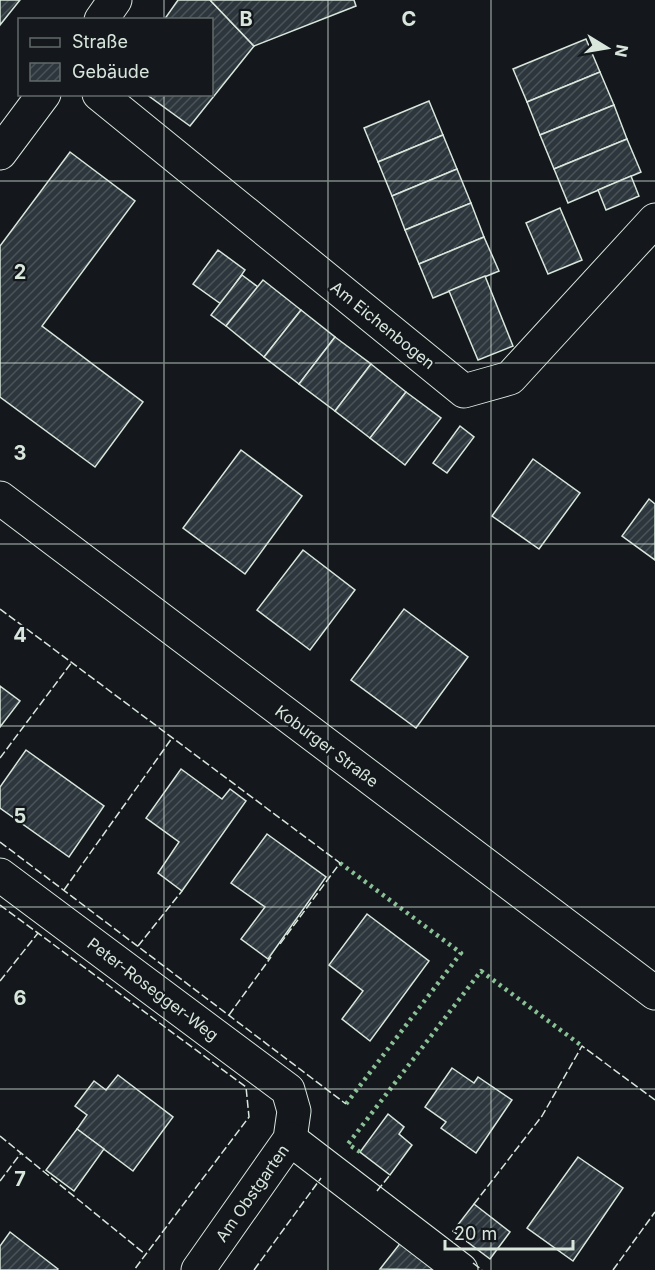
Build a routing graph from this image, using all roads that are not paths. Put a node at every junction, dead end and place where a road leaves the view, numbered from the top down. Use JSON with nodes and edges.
{"nodes":[{"id":1,"x":115,"y":0,"type":"edge"},
{"id":2,"x":102,"y":18,"type":"edge"},
{"id":3,"x":43,"y":96,"type":"edge"},
{"id":4,"x":101,"y":96,"type":"edge"},
{"id":5,"x":0,"y":153,"type":"edge"},
{"id":6,"x":655,"y":220,"type":"edge"},
{"id":7,"x":0,"y":498,"type":"edge"},
{"id":8,"x":0,"y":875,"type":"edge"},
{"id":9,"x":655,"y":993,"type":"edge"},
{"id":10,"x":292,"y":1125,"type":"junction"},
{"id":11,"x":198,"y":1270,"type":"edge"},
{"id":12,"x":461,"y":1270,"type":"edge"}],
"edges":[{"from":1,"to":2,"type":"street"},
{"from":3,"to":5,"type":"street"},
{"from":4,"to":6,"type":"street","name":"Am Eichenbogen"},
{"from":7,"to":9,"type":"street","name":"Koburger Straße"},
{"from":8,"to":10,"type":"street","name":"Peter-Rosegger-Weg"},
{"from":10,"to":11,"type":"street","name":"Am Obstgarten"},
{"from":10,"to":12,"type":"street"}]}
